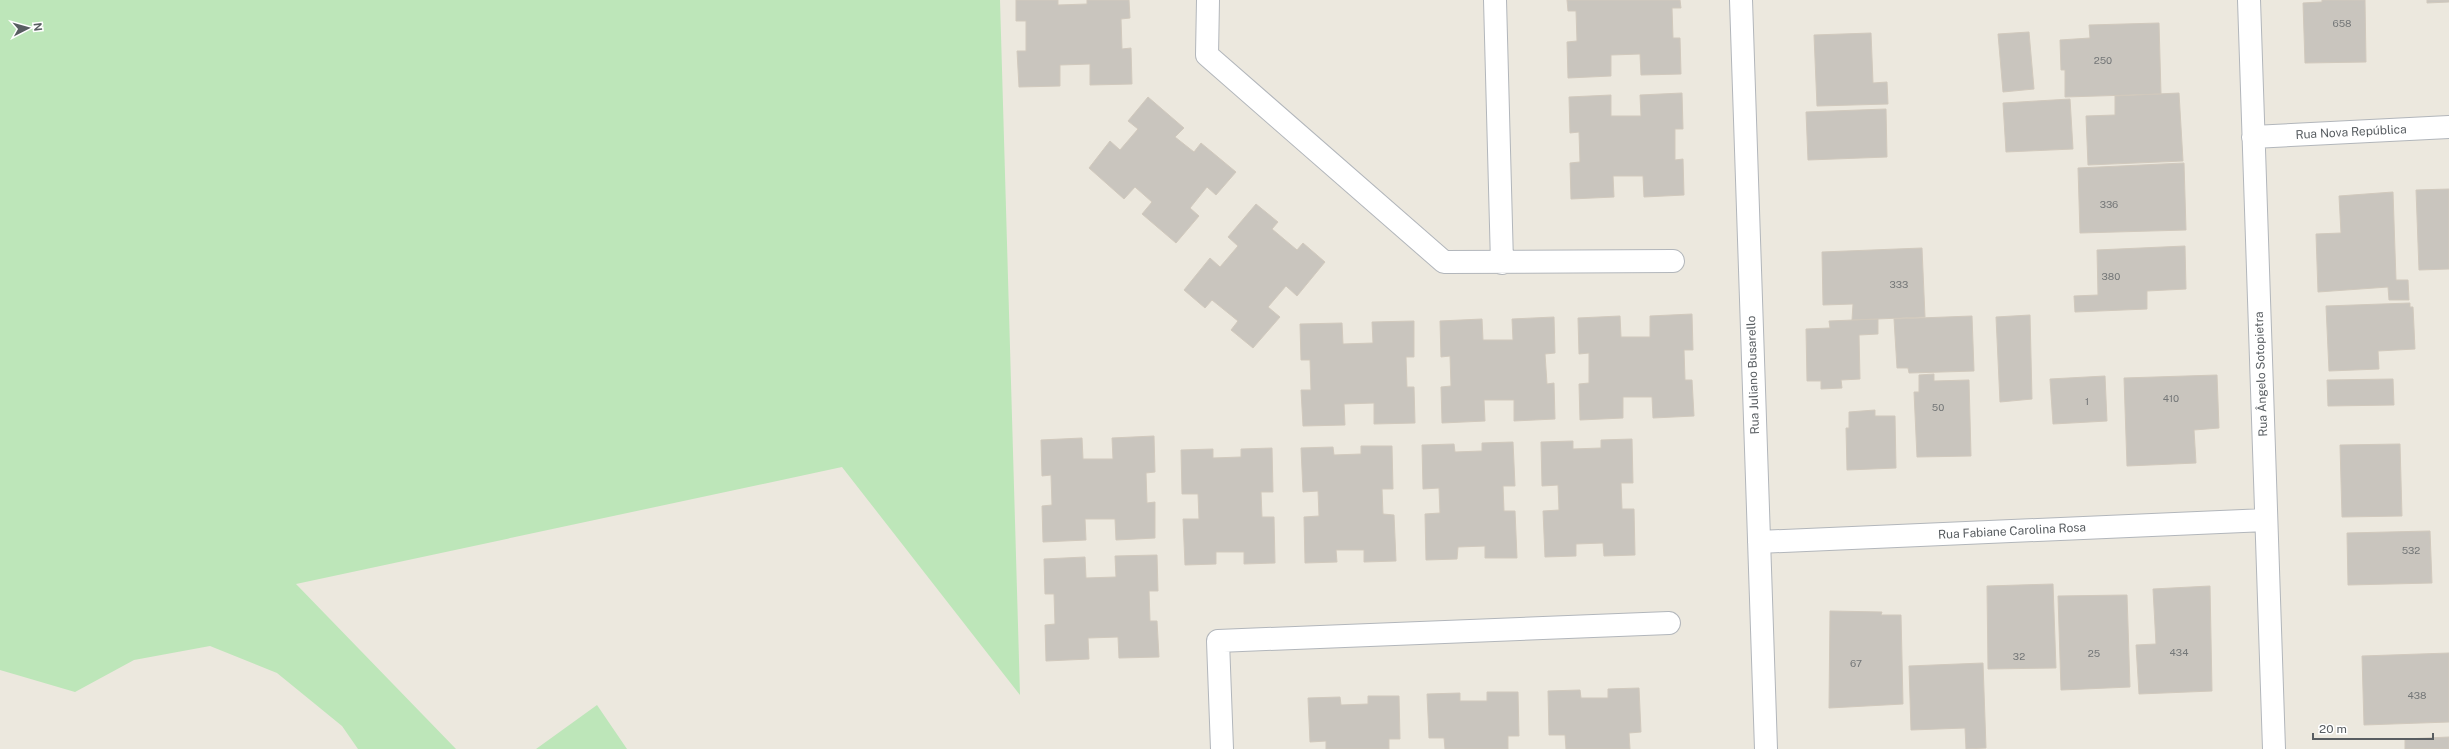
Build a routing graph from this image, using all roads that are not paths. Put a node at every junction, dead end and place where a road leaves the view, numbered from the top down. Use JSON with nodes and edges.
{"nodes":[{"id":1,"x":1208,"y":0,"type":"edge"},
{"id":2,"x":1495,"y":0,"type":"edge"},
{"id":3,"x":1741,"y":0,"type":"edge"},
{"id":4,"x":2249,"y":0,"type":"edge"},
{"id":5,"x":2449,"y":128,"type":"edge"},
{"id":6,"x":2253,"y":137,"type":"junction"},
{"id":7,"x":1672,"y":261,"type":"dead end"},
{"id":8,"x":1502,"y":263,"type":"junction"},
{"id":9,"x":2266,"y":520,"type":"junction"},
{"id":10,"x":1759,"y":542,"type":"junction"},
{"id":11,"x":1668,"y":623,"type":"dead end"},
{"id":12,"x":1222,"y":749,"type":"edge"},
{"id":13,"x":1766,"y":749,"type":"edge"},
{"id":14,"x":2274,"y":749,"type":"edge"}],
"edges":[{"from":1,"to":8,"type":"street"},
{"from":2,"to":8,"type":"street"},
{"from":3,"to":10,"type":"street","name":"Rua Juliano Busarello"},
{"from":4,"to":6,"type":"street","name":"Rua Ângelo Sotopietra"},
{"from":5,"to":6,"type":"street","name":"Rua Nova República"},
{"from":6,"to":9,"type":"street","name":"Rua Ângelo Sotopietra"},
{"from":7,"to":8,"type":"street"},
{"from":9,"to":10,"type":"street","name":"Rua Fabiane Carolina Rosa"},
{"from":9,"to":14,"type":"street","name":"Rua Ângelo Sotopietra"},
{"from":10,"to":13,"type":"street","name":"Rua Juliano Busarello"},
{"from":11,"to":12,"type":"street"}]}
